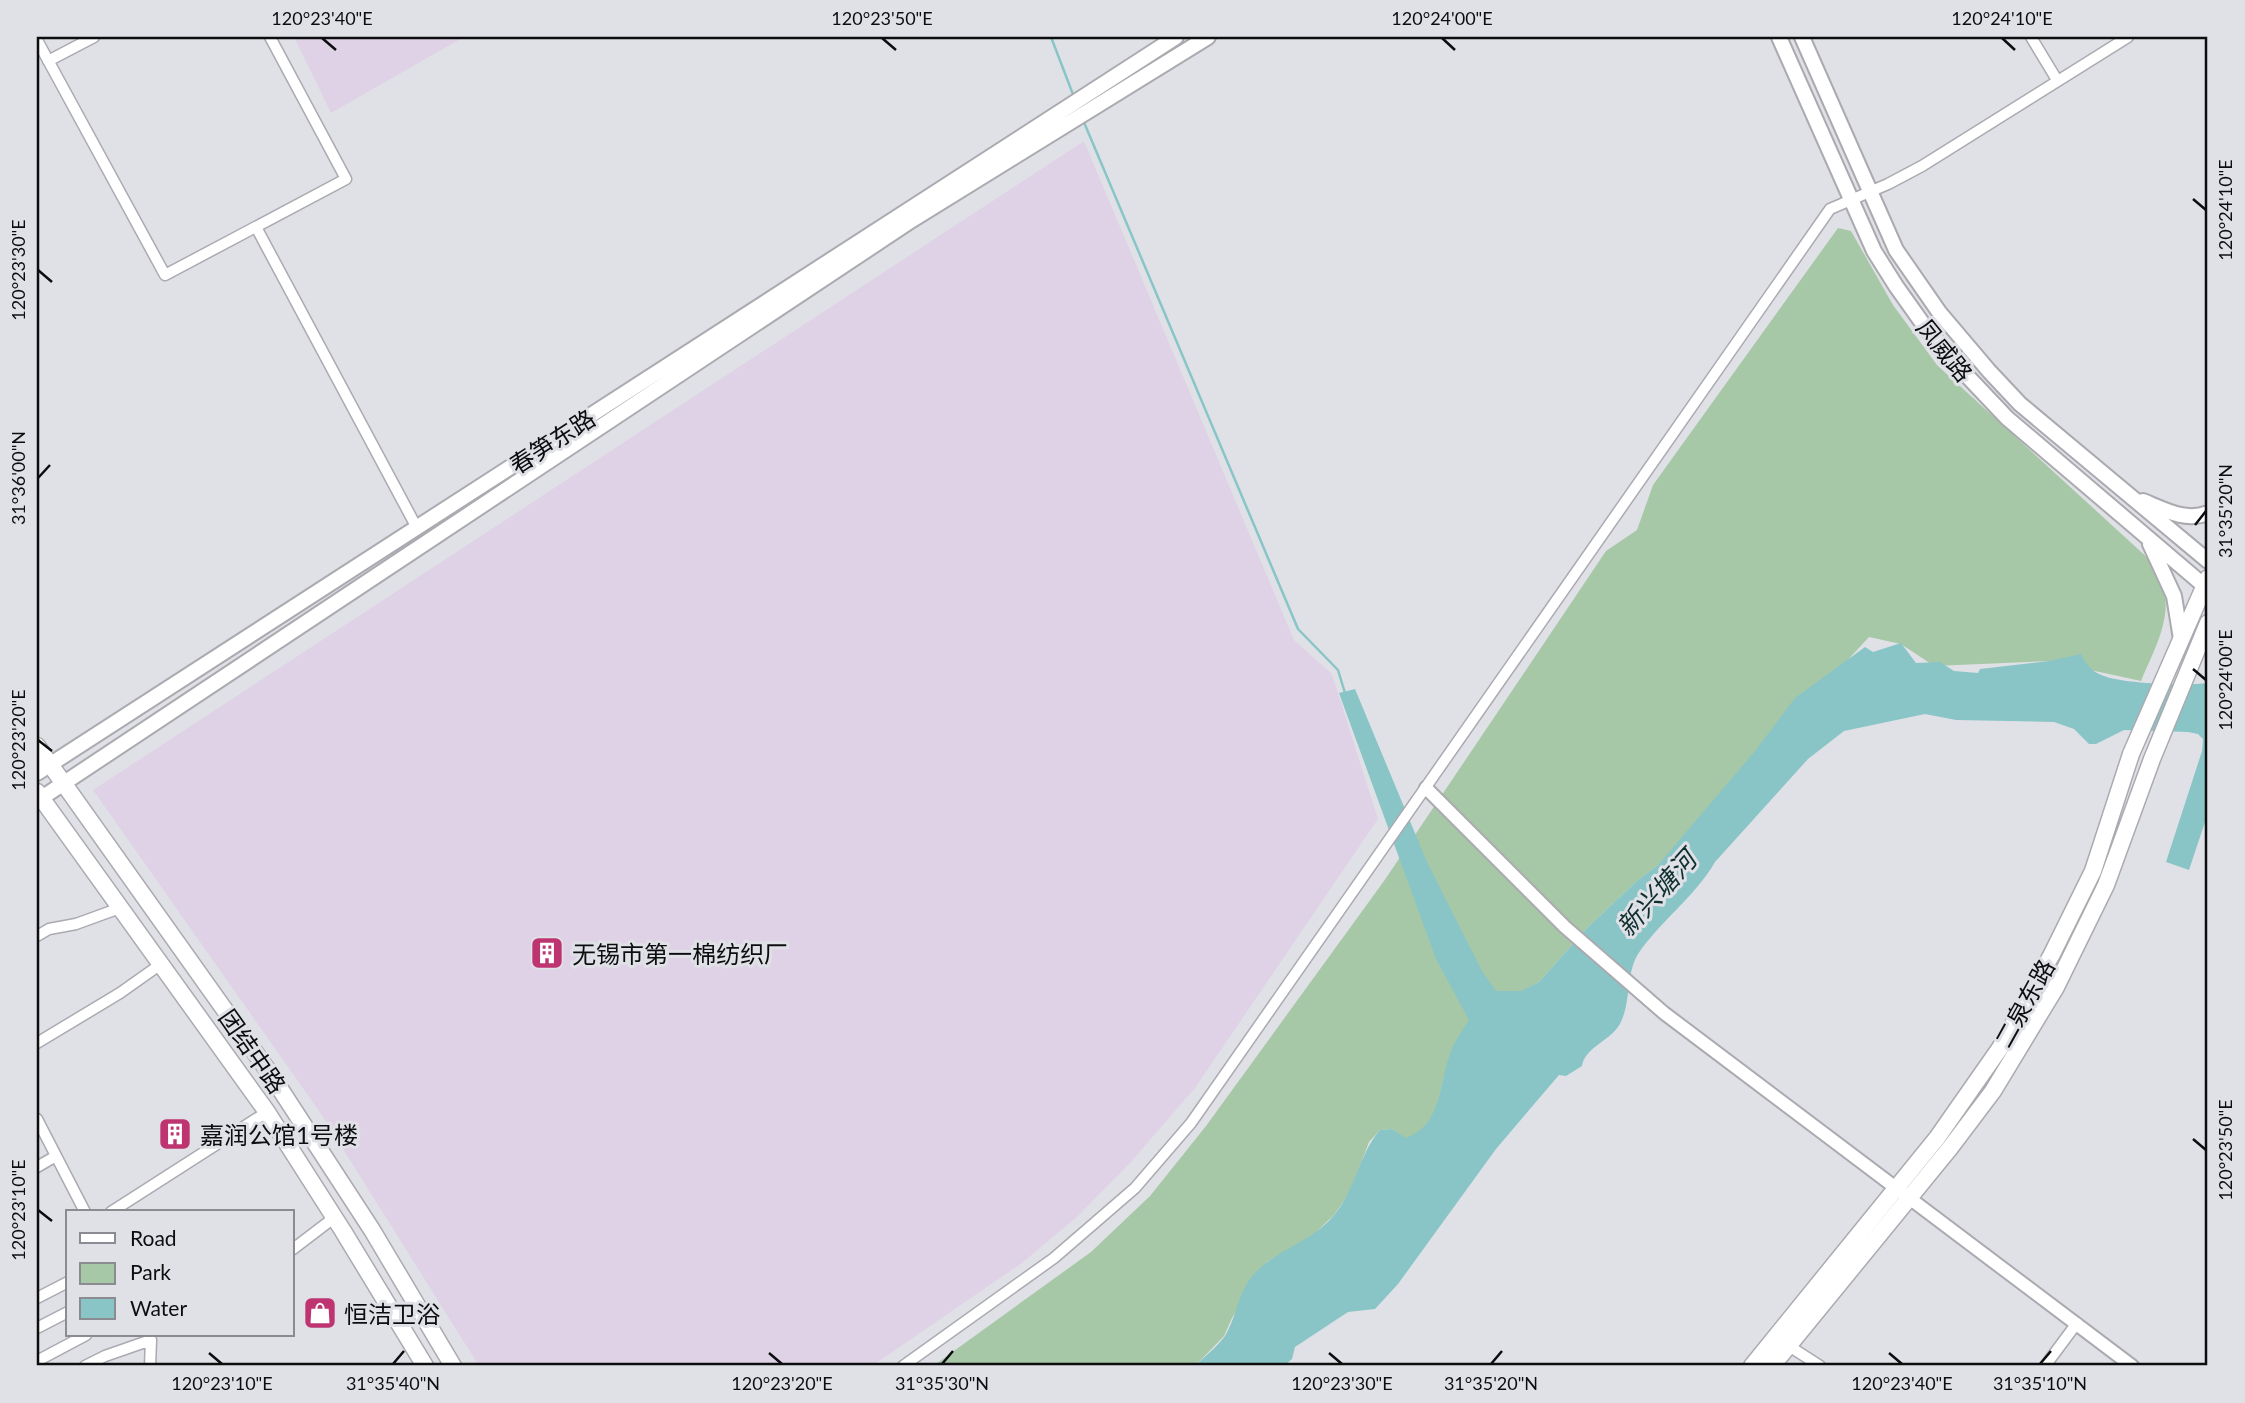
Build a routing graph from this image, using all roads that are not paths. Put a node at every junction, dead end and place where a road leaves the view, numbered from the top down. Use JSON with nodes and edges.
{"nodes":[{"id":1,"x":94,"y":37,"type":"edge"},
{"id":2,"x":270,"y":37,"type":"edge"},
{"id":3,"x":1176,"y":37,"type":"edge"},
{"id":4,"x":1209,"y":37,"type":"edge"},
{"id":5,"x":1780,"y":37,"type":"edge"},
{"id":6,"x":1802,"y":37,"type":"edge"},
{"id":7,"x":2031,"y":37,"type":"edge"},
{"id":8,"x":2128,"y":37,"type":"edge"},
{"id":9,"x":37,"y":40,"type":"edge"},
{"id":10,"x":48,"y":61,"type":"junction"},
{"id":11,"x":2057,"y":80,"type":"junction"},
{"id":12,"x":1069,"y":114,"type":"junction"},
{"id":13,"x":1871,"y":192,"type":"junction"},
{"id":14,"x":1850,"y":201,"type":"junction"},
{"id":15,"x":256,"y":227,"type":"junction"},
{"id":16,"x":2130,"y":496,"type":"junction"},
{"id":17,"x":2208,"y":513,"type":"edge"},
{"id":18,"x":417,"y":528,"type":"junction"},
{"id":19,"x":2144,"y":534,"type":"junction"},
{"id":20,"x":2208,"y":561,"type":"edge"},
{"id":21,"x":2207,"y":584,"type":"edge"},
{"id":22,"x":2205,"y":630,"type":"edge"},
{"id":23,"x":2181,"y":639,"type":"junction"},
{"id":24,"x":37,"y":746,"type":"edge"},
{"id":25,"x":43,"y":769,"type":"edge"},
{"id":26,"x":63,"y":783,"type":"junction"},
{"id":27,"x":1426,"y":788,"type":"junction"},
{"id":28,"x":38,"y":797,"type":"edge"},
{"id":29,"x":120,"y":908,"type":"junction"},
{"id":30,"x":37,"y":936,"type":"edge"},
{"id":31,"x":161,"y":964,"type":"junction"},
{"id":32,"x":37,"y":1044,"type":"edge"},
{"id":33,"x":267,"y":1112,"type":"junction"},
{"id":34,"x":37,"y":1119,"type":"edge"},
{"id":35,"x":56,"y":1156,"type":"junction"},
{"id":36,"x":37,"y":1167,"type":"edge"},
{"id":37,"x":1903,"y":1193,"type":"junction"},
{"id":38,"x":84,"y":1210,"type":"edge"},
{"id":39,"x":114,"y":1210,"type":"edge"},
{"id":40,"x":335,"y":1217,"type":"junction"},
{"id":41,"x":294,"y":1248,"type":"edge"},
{"id":42,"x":66,"y":1283,"type":"edge"},
{"id":43,"x":37,"y":1298,"type":"edge"},
{"id":44,"x":66,"y":1313,"type":"edge"},
{"id":45,"x":2077,"y":1323,"type":"junction"},
{"id":46,"x":37,"y":1328,"type":"edge"},
{"id":47,"x":84,"y":1336,"type":"edge"},
{"id":48,"x":150,"y":1337,"type":"edge"},
{"id":49,"x":1789,"y":1346,"type":"junction"},
{"id":50,"x":37,"y":1361,"type":"edge"},
{"id":51,"x":85,"y":1366,"type":"edge"},
{"id":52,"x":150,"y":1366,"type":"edge"},
{"id":53,"x":425,"y":1366,"type":"edge"},
{"id":54,"x":453,"y":1366,"type":"edge"},
{"id":55,"x":903,"y":1366,"type":"edge"},
{"id":56,"x":1752,"y":1366,"type":"edge"},
{"id":57,"x":1772,"y":1366,"type":"edge"},
{"id":58,"x":1820,"y":1366,"type":"edge"},
{"id":59,"x":2045,"y":1366,"type":"edge"},
{"id":60,"x":2132,"y":1366,"type":"edge"}],
"edges":[{"from":1,"to":10,"type":"street"},
{"from":2,"to":15,"type":"street"},
{"from":3,"to":12,"type":"main road"},
{"from":4,"to":12,"type":"main road"},
{"from":5,"to":14,"type":"main road","name":"凤威路"},
{"from":6,"to":13,"type":"main road","name":"凤威路"},
{"from":7,"to":11,"type":"street"},
{"from":8,"to":11,"type":"street"},
{"from":9,"to":10,"type":"street"},
{"from":10,"to":15,"type":"street"},
{"from":11,"to":13,"type":"street"},
{"from":12,"to":18,"type":"main road","name":"春笋东路"},
{"from":12,"to":26,"type":"main road","name":"春笋东路"},
{"from":13,"to":14,"type":"street"},
{"from":13,"to":16,"type":"main road","name":"凤威路"},
{"from":14,"to":19,"type":"main road","name":"凤威路"},
{"from":14,"to":27,"type":"street"},
{"from":15,"to":18,"type":"street"},
{"from":16,"to":17,"type":"main road"},
{"from":16,"to":20,"type":"main road","name":"凤威路"},
{"from":18,"to":25,"type":"main road","name":"春笋东路"},
{"from":19,"to":21,"type":"main road","name":"凤威路"},
{"from":19,"to":23,"type":"main road"},
{"from":21,"to":23,"type":"main road","name":"二泉东路"},
{"from":22,"to":37,"type":"main road","name":"二泉东路"},
{"from":23,"to":37,"type":"main road","name":"二泉东路"},
{"from":24,"to":25,"type":"main road","name":"团结中路"},
{"from":25,"to":26,"type":"main road","name":"团结中路"},
{"from":26,"to":28,"type":"main road","name":"春笋东路"},
{"from":26,"to":54,"type":"main road","name":"团结中路"},
{"from":27,"to":37,"type":"street"},
{"from":27,"to":55,"type":"street"},
{"from":28,"to":29,"type":"main road","name":"团结中路"},
{"from":29,"to":30,"type":"street"},
{"from":29,"to":31,"type":"main road","name":"团结中路"},
{"from":31,"to":32,"type":"street"},
{"from":31,"to":33,"type":"main road","name":"团结中路"},
{"from":33,"to":39,"type":"street"},
{"from":33,"to":40,"type":"main road","name":"团结中路"},
{"from":34,"to":35,"type":"street"},
{"from":35,"to":36,"type":"street"},
{"from":35,"to":38,"type":"street"},
{"from":37,"to":45,"type":"street"},
{"from":37,"to":49,"type":"main road","name":"二泉东路"},
{"from":37,"to":56,"type":"main road","name":"二泉东路"},
{"from":40,"to":41,"type":"street"},
{"from":40,"to":53,"type":"main road","name":"团结中路"},
{"from":42,"to":43,"type":"street"},
{"from":44,"to":46,"type":"street"},
{"from":45,"to":59,"type":"street"},
{"from":45,"to":60,"type":"street"},
{"from":47,"to":50,"type":"street"},
{"from":48,"to":51,"type":"street"},
{"from":48,"to":52,"type":"street"},
{"from":49,"to":57,"type":"main road","name":"二泉东路"},
{"from":49,"to":58,"type":"street"}]}
